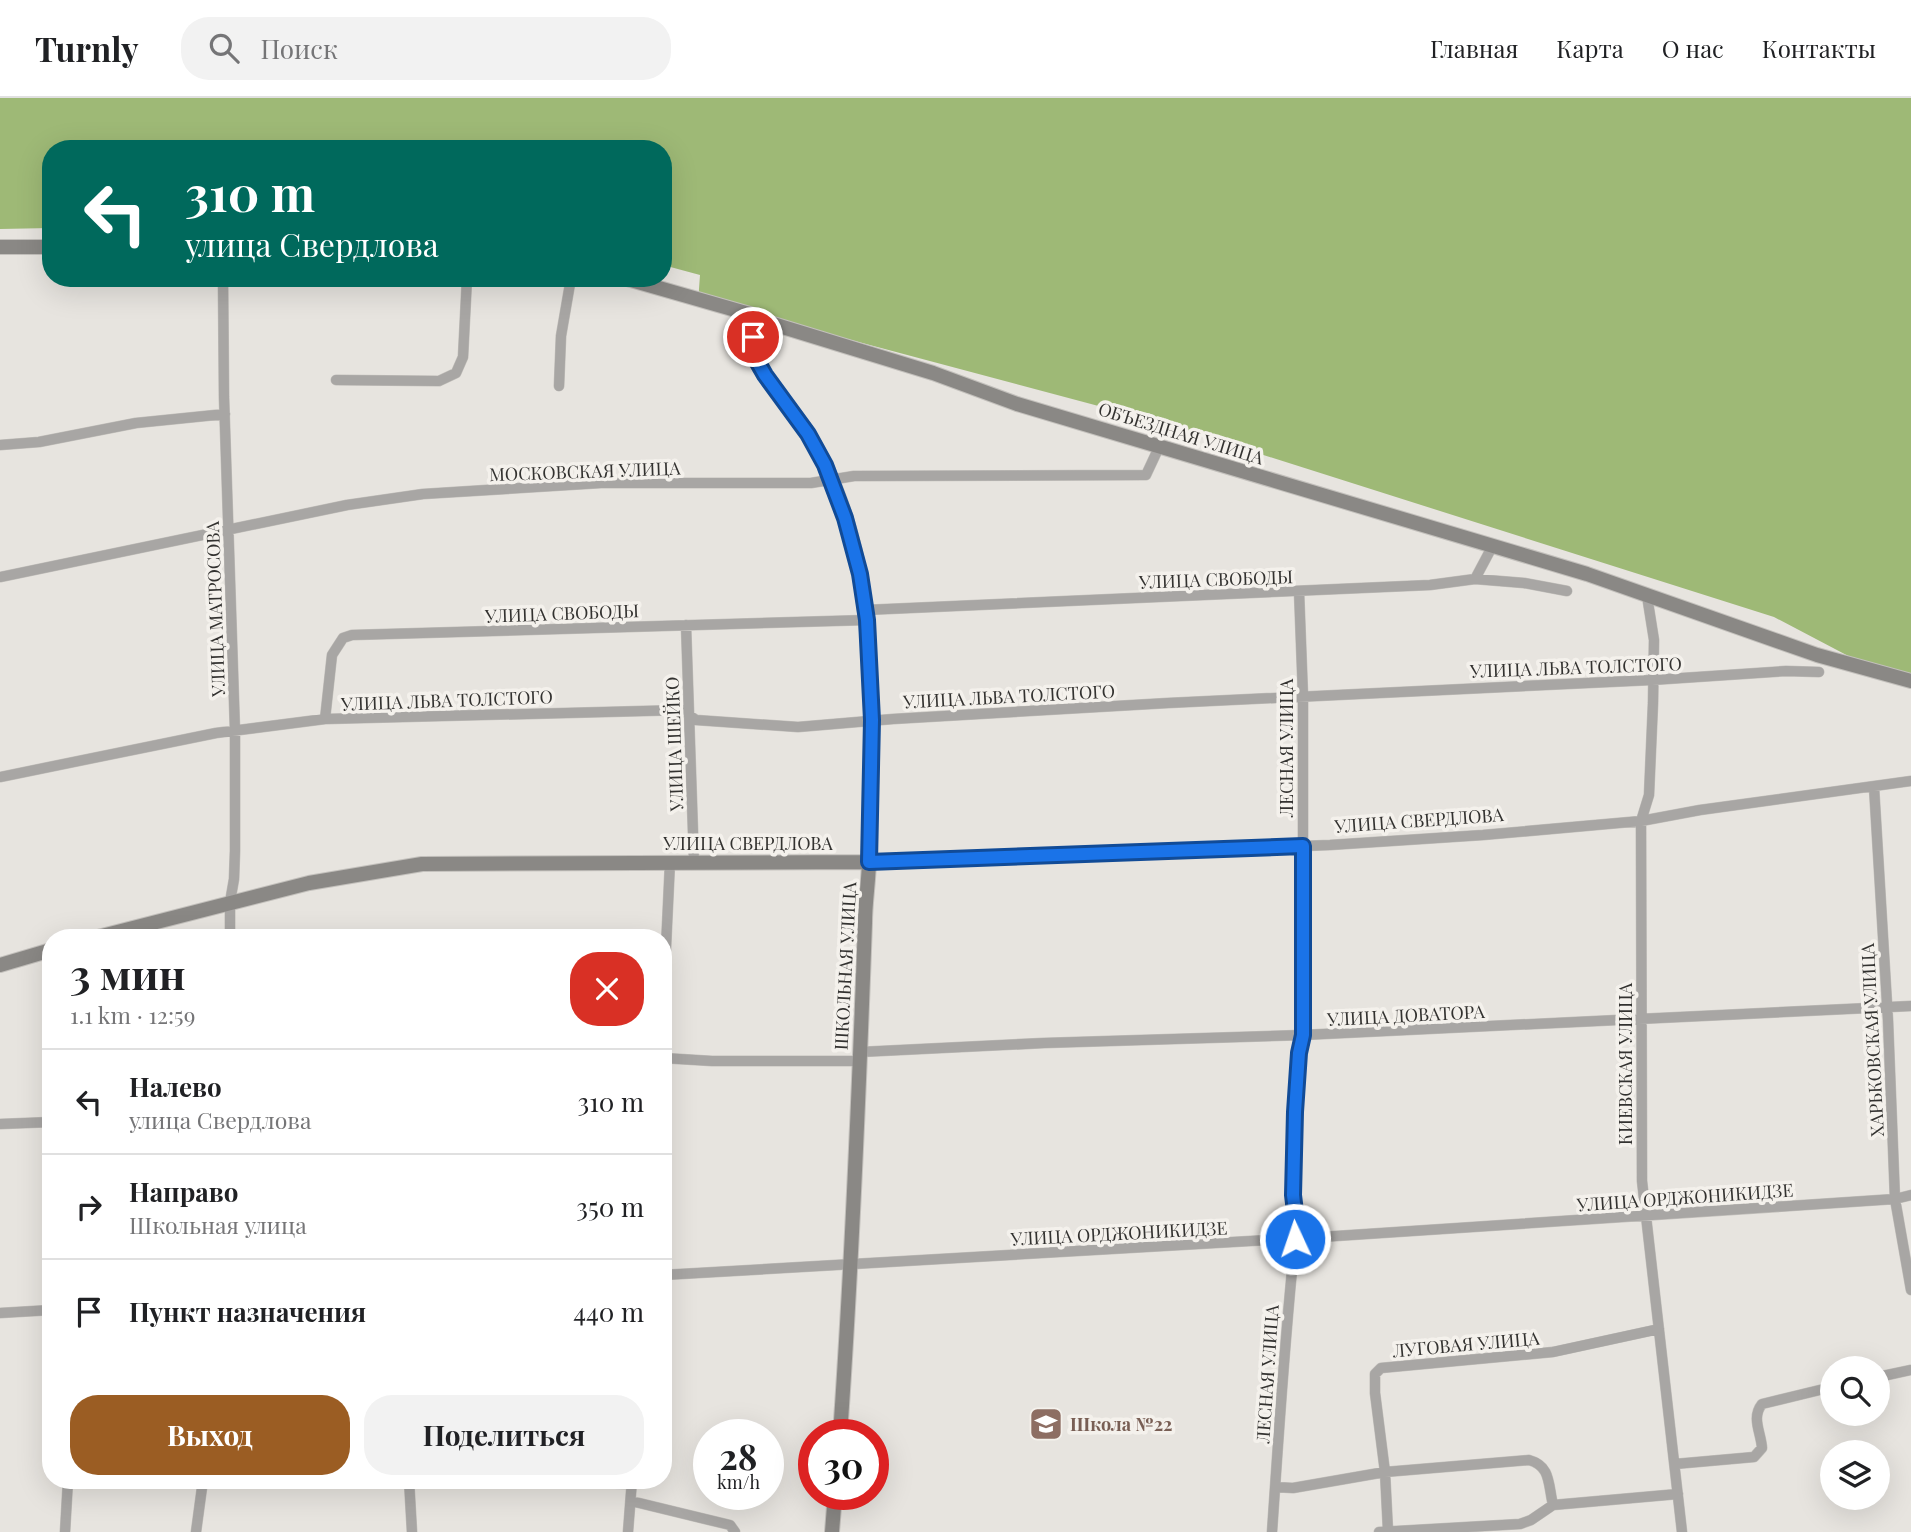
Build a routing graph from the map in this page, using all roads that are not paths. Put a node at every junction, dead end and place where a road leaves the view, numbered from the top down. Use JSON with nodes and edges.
{"nodes":[{"id":1,"x":0,"y":247,"type":"edge"},
{"id":2,"x":42,"y":247,"type":"edge"},
{"id":3,"x":223,"y":287,"type":"edge"},
{"id":4,"x":467,"y":287,"type":"edge"},
{"id":5,"x":569,"y":287,"type":"edge"},
{"id":6,"x":654,"y":287,"type":"edge"},
{"id":7,"x":761,"y":318,"type":"junction"},
{"id":8,"x":336,"y":380,"type":"dead end"},
{"id":9,"x":559,"y":386,"type":"dead end"},
{"id":10,"x":225,"y":414,"type":"junction"},
{"id":11,"x":0,"y":445,"type":"edge"},
{"id":12,"x":1160,"y":445,"type":"junction"},
{"id":13,"x":831,"y":480,"type":"junction"},
{"id":14,"x":229,"y":529,"type":"junction"},
{"id":15,"x":1492,"y":547,"type":"junction"},
{"id":16,"x":0,"y":577,"type":"edge"},
{"id":17,"x":1475,"y":579,"type":"junction"},
{"id":18,"x":1299,"y":591,"type":"junction"},
{"id":19,"x":1567,"y":591,"type":"dead end"},
{"id":20,"x":1647,"y":596,"type":"junction"},
{"id":21,"x":866,"y":615,"type":"junction"},
{"id":22,"x":687,"y":625,"type":"junction"},
{"id":23,"x":1819,"y":672,"type":"dead end"},
{"id":24,"x":1652,"y":680,"type":"junction"},
{"id":25,"x":1911,"y":681,"type":"edge"},
{"id":26,"x":1303,"y":696,"type":"junction"},
{"id":27,"x":688,"y":713,"type":"junction"},
{"id":28,"x":326,"y":719,"type":"junction"},
{"id":29,"x":872,"y":720,"type":"junction"},
{"id":30,"x":235,"y":731,"type":"junction"},
{"id":31,"x":0,"y":777,"type":"edge"},
{"id":32,"x":1911,"y":781,"type":"edge"},
{"id":33,"x":1874,"y":787,"type":"junction"},
{"id":34,"x":1640,"y":821,"type":"junction"},
{"id":35,"x":1303,"y":846,"type":"junction"},
{"id":36,"x":670,"y":862,"type":"junction"},
{"id":37,"x":694,"y":862,"type":"junction"},
{"id":38,"x":869,"y":862,"type":"junction"},
{"id":39,"x":230,"y":902,"type":"junction"},
{"id":40,"x":128,"y":929,"type":"edge"},
{"id":41,"x":230,"y":929,"type":"edge"},
{"id":42,"x":667,"y":929,"type":"edge"},
{"id":43,"x":42,"y":953,"type":"edge"},
{"id":44,"x":0,"y":965,"type":"edge"},
{"id":45,"x":1911,"y":1006,"type":"edge"},
{"id":46,"x":1887,"y":1008,"type":"junction"},
{"id":47,"x":1640,"y":1019,"type":"junction"},
{"id":48,"x":1303,"y":1035,"type":"junction"},
{"id":49,"x":860,"y":1057,"type":"junction"},
{"id":50,"x":672,"y":1059,"type":"edge"},
{"id":51,"x":42,"y":1122,"type":"edge"},
{"id":52,"x":0,"y":1124,"type":"edge"},
{"id":53,"x":1911,"y":1195,"type":"edge"},
{"id":54,"x":1895,"y":1199,"type":"junction"},
{"id":55,"x":1645,"y":1216,"type":"junction"},
{"id":56,"x":1295,"y":1239,"type":"junction"},
{"id":57,"x":850,"y":1264,"type":"junction"},
{"id":58,"x":672,"y":1274,"type":"edge"},
{"id":59,"x":1911,"y":1290,"type":"edge"},
{"id":60,"x":42,"y":1311,"type":"edge"},
{"id":61,"x":0,"y":1313,"type":"edge"},
{"id":62,"x":1659,"y":1329,"type":"junction"},
{"id":63,"x":1911,"y":1370,"type":"edge"},
{"id":64,"x":1890,"y":1374,"type":"edge"},
{"id":65,"x":1820,"y":1390,"type":"edge"},
{"id":66,"x":841,"y":1419,"type":"edge"},
{"id":67,"x":1675,"y":1464,"type":"junction"},
{"id":68,"x":1385,"y":1472,"type":"junction"},
{"id":69,"x":1275,"y":1487,"type":"junction"},
{"id":70,"x":67,"y":1489,"type":"edge"},
{"id":71,"x":202,"y":1489,"type":"edge"},
{"id":72,"x":410,"y":1489,"type":"edge"},
{"id":73,"x":632,"y":1489,"type":"edge"},
{"id":74,"x":1678,"y":1494,"type":"junction"},
{"id":75,"x":631,"y":1501,"type":"junction"},
{"id":76,"x":1553,"y":1504,"type":"junction"},
{"id":77,"x":834,"y":1510,"type":"edge"},
{"id":78,"x":1384,"y":1531,"type":"edge"},
{"id":79,"x":65,"y":1532,"type":"edge"},
{"id":80,"x":196,"y":1532,"type":"edge"},
{"id":81,"x":412,"y":1532,"type":"edge"},
{"id":82,"x":628,"y":1532,"type":"edge"},
{"id":83,"x":736,"y":1532,"type":"edge"},
{"id":84,"x":832,"y":1532,"type":"edge"},
{"id":85,"x":1272,"y":1532,"type":"edge"},
{"id":86,"x":1682,"y":1532,"type":"edge"}],
"edges":[{"from":1,"to":2,"type":"street"},
{"from":3,"to":10,"type":"street","name":"УЛИЦА МАТРОСОВА"},
{"from":4,"to":8,"type":"street"},
{"from":5,"to":9,"type":"street"},
{"from":6,"to":7,"type":"street","name":"ОБЪЕЗДНАЯ УЛИЦА"},
{"from":7,"to":12,"type":"street","name":"ОБЪЕЗДНАЯ УЛИЦА"},
{"from":7,"to":13,"type":"street","name":"ШКОЛЬНАЯ УЛИЦА"},
{"from":10,"to":11,"type":"street"},
{"from":10,"to":14,"type":"street","name":"УЛИЦА МАТРОСОВА"},
{"from":12,"to":13,"type":"street","name":"МОСКОВСКАЯ УЛИЦА"},
{"from":12,"to":15,"type":"street","name":"ОБЪЕЗДНАЯ УЛИЦА"},
{"from":13,"to":14,"type":"street","name":"МОСКОВСКАЯ УЛИЦА"},
{"from":13,"to":21,"type":"street","name":"ШКОЛЬНАЯ УЛИЦА"},
{"from":14,"to":16,"type":"street","name":"МОСКОВСКАЯ УЛИЦА"},
{"from":14,"to":30,"type":"street","name":"УЛИЦА МАТРОСОВА"},
{"from":15,"to":17,"type":"street"},
{"from":15,"to":20,"type":"street","name":"ОБЪЕЗДНАЯ УЛИЦА"},
{"from":17,"to":18,"type":"street","name":"УЛИЦА СВОБОДЫ"},
{"from":17,"to":19,"type":"street","name":"УЛИЦА СВОБОДЫ"},
{"from":18,"to":21,"type":"street","name":"УЛИЦА СВОБОДЫ"},
{"from":18,"to":26,"type":"street","name":"ЛЕСНАЯ УЛИЦА"},
{"from":20,"to":24,"type":"street","name":"КИЕВСКАЯ УЛИЦА"},
{"from":20,"to":25,"type":"street","name":"ОБЪЕЗДНАЯ УЛИЦА"},
{"from":21,"to":22,"type":"street","name":"УЛИЦА СВОБОДЫ"},
{"from":21,"to":29,"type":"street","name":"ШКОЛЬНАЯ УЛИЦА"},
{"from":22,"to":27,"type":"street","name":"УЛИЦА ШЕЙКО"},
{"from":22,"to":28,"type":"street","name":"УЛИЦА СВОБОДЫ"},
{"from":23,"to":24,"type":"street","name":"УЛИЦА ЛЬВА ТОЛСТОГО"},
{"from":24,"to":26,"type":"street","name":"УЛИЦА ЛЬВА ТОЛСТОГО"},
{"from":24,"to":34,"type":"street","name":"КИЕВСКАЯ УЛИЦА"},
{"from":26,"to":29,"type":"street","name":"УЛИЦА ЛЬВА ТОЛСТОГО"},
{"from":26,"to":35,"type":"street","name":"ЛЕСНАЯ УЛИЦА"},
{"from":27,"to":28,"type":"street","name":"УЛИЦА ЛЬВА ТОЛСТОГО"},
{"from":27,"to":29,"type":"street","name":"УЛИЦА ЛЬВА ТОЛСТОГО"},
{"from":27,"to":37,"type":"street","name":"УЛИЦА ШЕЙКО"},
{"from":28,"to":30,"type":"street","name":"УЛИЦА ЛЬВА ТОЛСТОГО"},
{"from":29,"to":38,"type":"street","name":"ШКОЛЬНАЯ УЛИЦА"},
{"from":30,"to":31,"type":"street","name":"УЛИЦА ЛЬВА ТОЛСТОГО"},
{"from":30,"to":39,"type":"street","name":"УЛИЦА МАТРОСОВА"},
{"from":32,"to":33,"type":"street","name":"УЛИЦА СВЕРДЛОВА"},
{"from":33,"to":34,"type":"street","name":"УЛИЦА СВЕРДЛОВА"},
{"from":33,"to":46,"type":"street","name":"ХАРЬКОВСКАЯ УЛИЦА"},
{"from":34,"to":35,"type":"street","name":"УЛИЦА СВЕРДЛОВА"},
{"from":34,"to":47,"type":"street","name":"КИЕВСКАЯ УЛИЦА"},
{"from":35,"to":38,"type":"street","name":"УЛИЦА СВЕРДЛОВА"},
{"from":35,"to":48,"type":"street","name":"ЛЕСНАЯ УЛИЦА"},
{"from":36,"to":37,"type":"street","name":"УЛИЦА СВЕРДЛОВА"},
{"from":36,"to":39,"type":"street","name":"УЛИЦА СВЕРДЛОВА"},
{"from":36,"to":42,"type":"street"},
{"from":37,"to":38,"type":"street","name":"УЛИЦА СВЕРДЛОВА"},
{"from":38,"to":49,"type":"street","name":"ШКОЛЬНАЯ УЛИЦА"},
{"from":39,"to":40,"type":"street","name":"УЛИЦА СВЕРДЛОВА"},
{"from":39,"to":41,"type":"street","name":"УЛИЦА МАТРОСОВА"},
{"from":43,"to":44,"type":"street"},
{"from":45,"to":46,"type":"street","name":"УЛИЦА ДОВАТОРА"},
{"from":46,"to":47,"type":"street","name":"УЛИЦА ДОВАТОРА"},
{"from":46,"to":54,"type":"street","name":"ХАРЬКОВСКАЯ УЛИЦА"},
{"from":47,"to":48,"type":"street","name":"УЛИЦА ДОВАТОРА"},
{"from":47,"to":55,"type":"street","name":"КИЕВСКАЯ УЛИЦА"},
{"from":48,"to":49,"type":"street","name":"УЛИЦА ДОВАТОРА"},
{"from":48,"to":56,"type":"street","name":"ЛЕСНАЯ УЛИЦА"},
{"from":49,"to":50,"type":"street","name":"УЛИЦА ДОВАТОРА"},
{"from":49,"to":57,"type":"street","name":"ШКОЛЬНАЯ УЛИЦА"},
{"from":51,"to":52,"type":"street"},
{"from":53,"to":54,"type":"street","name":"УЛИЦА ОРДЖОНИКИДЗЕ"},
{"from":54,"to":55,"type":"street","name":"УЛИЦА ОРДЖОНИКИДЗЕ"},
{"from":54,"to":59,"type":"street","name":"ХАРЬКОВСКАЯ УЛИЦА"},
{"from":55,"to":56,"type":"street","name":"УЛИЦА ОРДЖОНИКИДЗЕ"},
{"from":55,"to":62,"type":"street","name":"КИЕВСКАЯ УЛИЦА"},
{"from":56,"to":57,"type":"street","name":"УЛИЦА ОРДЖОНИКИДЗЕ"},
{"from":56,"to":69,"type":"street","name":"ЛЕСНАЯ УЛИЦА"},
{"from":57,"to":58,"type":"street","name":"УЛИЦА ОРДЖОНИКИДЗЕ"},
{"from":57,"to":66,"type":"street","name":"ШКОЛЬНАЯ УЛИЦА"},
{"from":60,"to":61,"type":"street"},
{"from":62,"to":67,"type":"street","name":"КИЕВСКАЯ УЛИЦА"},
{"from":62,"to":68,"type":"street","name":"ЛУГОВАЯ УЛИЦА"},
{"from":63,"to":64,"type":"street"},
{"from":65,"to":67,"type":"street"},
{"from":67,"to":74,"type":"street","name":"КИЕВСКАЯ УЛИЦА"},
{"from":68,"to":69,"type":"street"},
{"from":68,"to":76,"type":"street"},
{"from":68,"to":78,"type":"street","name":"ЛУГОВАЯ УЛИЦА"},
{"from":69,"to":85,"type":"street","name":"ЛЕСНАЯ УЛИЦА"},
{"from":70,"to":79,"type":"street"},
{"from":71,"to":80,"type":"street"},
{"from":72,"to":81,"type":"street"},
{"from":73,"to":75,"type":"street"},
{"from":74,"to":76,"type":"street"},
{"from":74,"to":86,"type":"street","name":"КИЕВСКАЯ УЛИЦА"},
{"from":75,"to":82,"type":"street"},
{"from":75,"to":83,"type":"street"},
{"from":76,"to":78,"type":"street"},
{"from":77,"to":84,"type":"street"}]}
